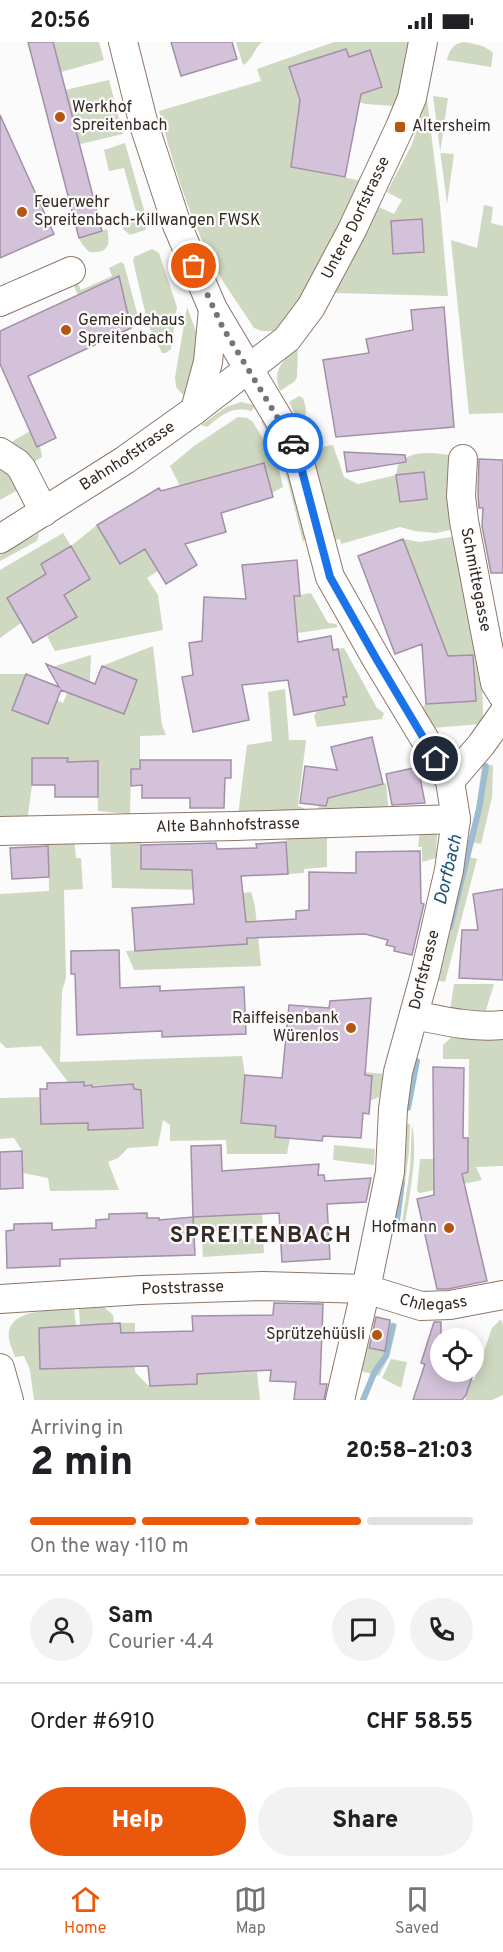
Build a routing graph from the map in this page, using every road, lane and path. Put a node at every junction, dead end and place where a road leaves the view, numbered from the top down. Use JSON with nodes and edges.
{"nodes":[{"id":1,"x":123,"y":42,"type":"edge"},
{"id":2,"x":423,"y":42,"type":"edge"},
{"id":3,"x":71,"y":271,"type":"dead end"},
{"id":4,"x":0,"y":302,"type":"edge"},
{"id":5,"x":213,"y":309,"type":"junction"},
{"id":6,"x":249,"y":369,"type":"junction"},
{"id":7,"x":195,"y":410,"type":"junction"},
{"id":8,"x":0,"y":452,"type":"edge"},
{"id":9,"x":463,"y":459,"type":"dead end"},
{"id":10,"x":44,"y":512,"type":"junction"},
{"id":11,"x":0,"y":539,"type":"edge"},
{"id":12,"x":503,"y":696,"type":"edge"},
{"id":13,"x":503,"y":714,"type":"edge"},
{"id":14,"x":450,"y":781,"type":"junction"},
{"id":15,"x":456,"y":819,"type":"junction"},
{"id":16,"x":0,"y":831,"type":"edge"},
{"id":17,"x":414,"y":1015,"type":"junction"},
{"id":18,"x":503,"y":1025,"type":"edge"},
{"id":19,"x":366,"y":1289,"type":"junction"},
{"id":20,"x":503,"y":1295,"type":"edge"},
{"id":21,"x":0,"y":1299,"type":"edge"},
{"id":22,"x":0,"y":1368,"type":"edge"},
{"id":23,"x":9,"y":1400,"type":"edge"},
{"id":24,"x":340,"y":1400,"type":"edge"}],
"edges":[{"from":1,"to":5,"type":"street","name":"Dorfstrasse"},
{"from":2,"to":6,"type":"street","name":"Untere Dorfstrasse"},
{"from":3,"to":4,"type":"street"},
{"from":5,"to":6,"type":"street","name":"Dorfstrasse"},
{"from":5,"to":7,"type":"street"},
{"from":6,"to":7,"type":"street","name":"Bahnhofstrasse"},
{"from":6,"to":14,"type":"street","name":"Dorfstrasse"},
{"from":7,"to":10,"type":"street","name":"Bahnhofstrasse"},
{"from":8,"to":10,"type":"street"},
{"from":9,"to":12,"type":"street","name":"Schmittegasse"},
{"from":10,"to":11,"type":"street","name":"Bahnhofstrasse"},
{"from":13,"to":14,"type":"street"},
{"from":14,"to":15,"type":"street","name":"Dorfstrasse"},
{"from":15,"to":16,"type":"street","name":"Alte Bahnhofstrasse"},
{"from":15,"to":17,"type":"street","name":"Dorfstrasse"},
{"from":17,"to":18,"type":"street"},
{"from":17,"to":19,"type":"street","name":"Dorfstrasse"},
{"from":19,"to":20,"type":"street","name":"Chilegass"},
{"from":19,"to":21,"type":"street","name":"Poststrasse"},
{"from":19,"to":24,"type":"street","name":"Dorfstrasse"},
{"from":22,"to":23,"type":"street"}]}
